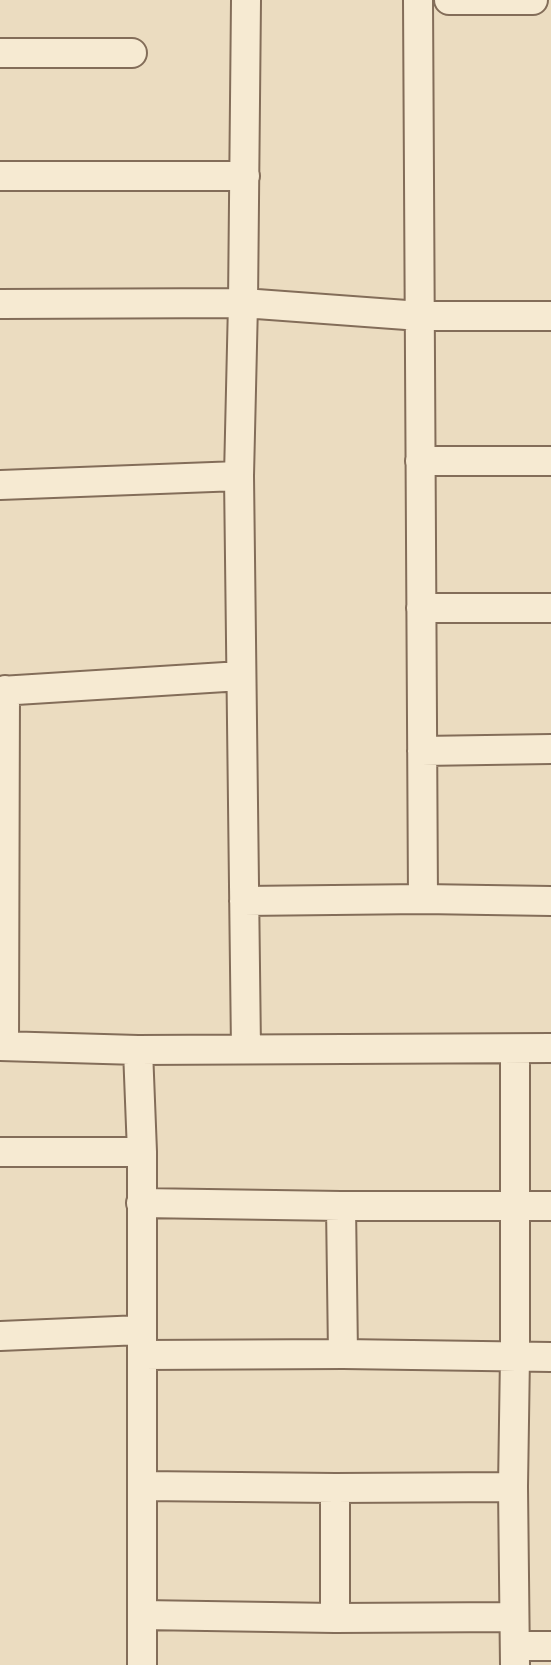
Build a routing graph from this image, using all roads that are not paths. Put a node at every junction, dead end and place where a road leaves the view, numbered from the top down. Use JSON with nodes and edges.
{"nodes":[{"id":1,"x":246,"y":0,"type":"edge"},
{"id":2,"x":418,"y":0,"type":"edge"},
{"id":3,"x":449,"y":0,"type":"edge"},
{"id":4,"x":533,"y":0,"type":"edge"},
{"id":5,"x":0,"y":53,"type":"edge"},
{"id":6,"x":132,"y":53,"type":"dead end"},
{"id":7,"x":0,"y":176,"type":"edge"},
{"id":8,"x":244,"y":176,"type":"junction"},
{"id":9,"x":243,"y":303,"type":"junction"},
{"id":10,"x":0,"y":304,"type":"edge"},
{"id":11,"x":420,"y":316,"type":"junction"},
{"id":12,"x":551,"y":316,"type":"edge"},
{"id":13,"x":420,"y":461,"type":"junction"},
{"id":14,"x":551,"y":461,"type":"edge"},
{"id":15,"x":239,"y":476,"type":"junction"},
{"id":16,"x":0,"y":485,"type":"edge"},
{"id":17,"x":421,"y":608,"type":"junction"},
{"id":18,"x":551,"y":608,"type":"edge"},
{"id":19,"x":241,"y":676,"type":"junction"},
{"id":20,"x":2,"y":690,"type":"edge"},
{"id":21,"x":551,"y":749,"type":"edge"},
{"id":22,"x":422,"y":751,"type":"junction"},
{"id":23,"x":2,"y":830,"type":"edge"},
{"id":24,"x":423,"y":899,"type":"junction"},
{"id":25,"x":244,"y":901,"type":"junction"},
{"id":26,"x":551,"y":901,"type":"edge"},
{"id":27,"x":2,"y":1046,"type":"edge"},
{"id":28,"x":551,"y":1048,"type":"edge"},
{"id":29,"x":246,"y":1049,"type":"junction"},
{"id":30,"x":515,"y":1049,"type":"junction"},
{"id":31,"x":138,"y":1050,"type":"junction"},
{"id":32,"x":0,"y":1152,"type":"edge"},
{"id":33,"x":141,"y":1152,"type":"junction"},
{"id":34,"x":141,"y":1203,"type":"junction"},
{"id":35,"x":515,"y":1205,"type":"junction"},
{"id":36,"x":340,"y":1206,"type":"junction"},
{"id":37,"x":551,"y":1206,"type":"edge"},
{"id":38,"x":0,"y":1336,"type":"edge"},
{"id":39,"x":142,"y":1342,"type":"junction"},
{"id":40,"x":343,"y":1354,"type":"junction"},
{"id":41,"x":515,"y":1356,"type":"junction"},
{"id":42,"x":551,"y":1357,"type":"edge"},
{"id":43,"x":143,"y":1486,"type":"junction"},
{"id":44,"x":513,"y":1487,"type":"junction"},
{"id":45,"x":335,"y":1488,"type":"junction"},
{"id":46,"x":142,"y":1615,"type":"junction"},
{"id":47,"x":514,"y":1617,"type":"junction"},
{"id":48,"x":335,"y":1618,"type":"junction"},
{"id":49,"x":551,"y":1646,"type":"edge"},
{"id":50,"x":515,"y":1655,"type":"edge"},
{"id":51,"x":142,"y":1665,"type":"edge"}],
"edges":[{"from":1,"to":8,"type":"street"},
{"from":2,"to":11,"type":"street"},
{"from":3,"to":4,"type":"street"},
{"from":5,"to":6,"type":"street"},
{"from":7,"to":8,"type":"street"},
{"from":8,"to":9,"type":"street"},
{"from":9,"to":10,"type":"street"},
{"from":9,"to":11,"type":"street"},
{"from":9,"to":15,"type":"street"},
{"from":11,"to":12,"type":"street"},
{"from":11,"to":13,"type":"street"},
{"from":13,"to":14,"type":"street"},
{"from":13,"to":17,"type":"street"},
{"from":15,"to":16,"type":"street"},
{"from":15,"to":19,"type":"street"},
{"from":17,"to":18,"type":"street"},
{"from":17,"to":22,"type":"street"},
{"from":19,"to":20,"type":"street"},
{"from":19,"to":25,"type":"street"},
{"from":20,"to":23,"type":"street"},
{"from":21,"to":22,"type":"street"},
{"from":22,"to":24,"type":"street"},
{"from":23,"to":27,"type":"street"},
{"from":24,"to":25,"type":"street"},
{"from":24,"to":26,"type":"street"},
{"from":25,"to":29,"type":"street"},
{"from":27,"to":31,"type":"street"},
{"from":28,"to":30,"type":"street"},
{"from":29,"to":30,"type":"street"},
{"from":29,"to":31,"type":"street"},
{"from":30,"to":35,"type":"street"},
{"from":31,"to":33,"type":"street"},
{"from":32,"to":33,"type":"street"},
{"from":33,"to":34,"type":"street"},
{"from":34,"to":36,"type":"street"},
{"from":34,"to":39,"type":"street"},
{"from":35,"to":36,"type":"street"},
{"from":35,"to":37,"type":"street"},
{"from":35,"to":41,"type":"street"},
{"from":36,"to":40,"type":"street"},
{"from":38,"to":39,"type":"street"},
{"from":39,"to":40,"type":"street"},
{"from":39,"to":43,"type":"street"},
{"from":40,"to":41,"type":"street"},
{"from":41,"to":42,"type":"street"},
{"from":41,"to":44,"type":"street"},
{"from":43,"to":45,"type":"street"},
{"from":43,"to":46,"type":"street"},
{"from":44,"to":45,"type":"street"},
{"from":44,"to":47,"type":"street"},
{"from":45,"to":48,"type":"street"},
{"from":46,"to":48,"type":"street"},
{"from":46,"to":51,"type":"street"},
{"from":47,"to":48,"type":"street"},
{"from":47,"to":50,"type":"street"},
{"from":49,"to":50,"type":"street"}]}
